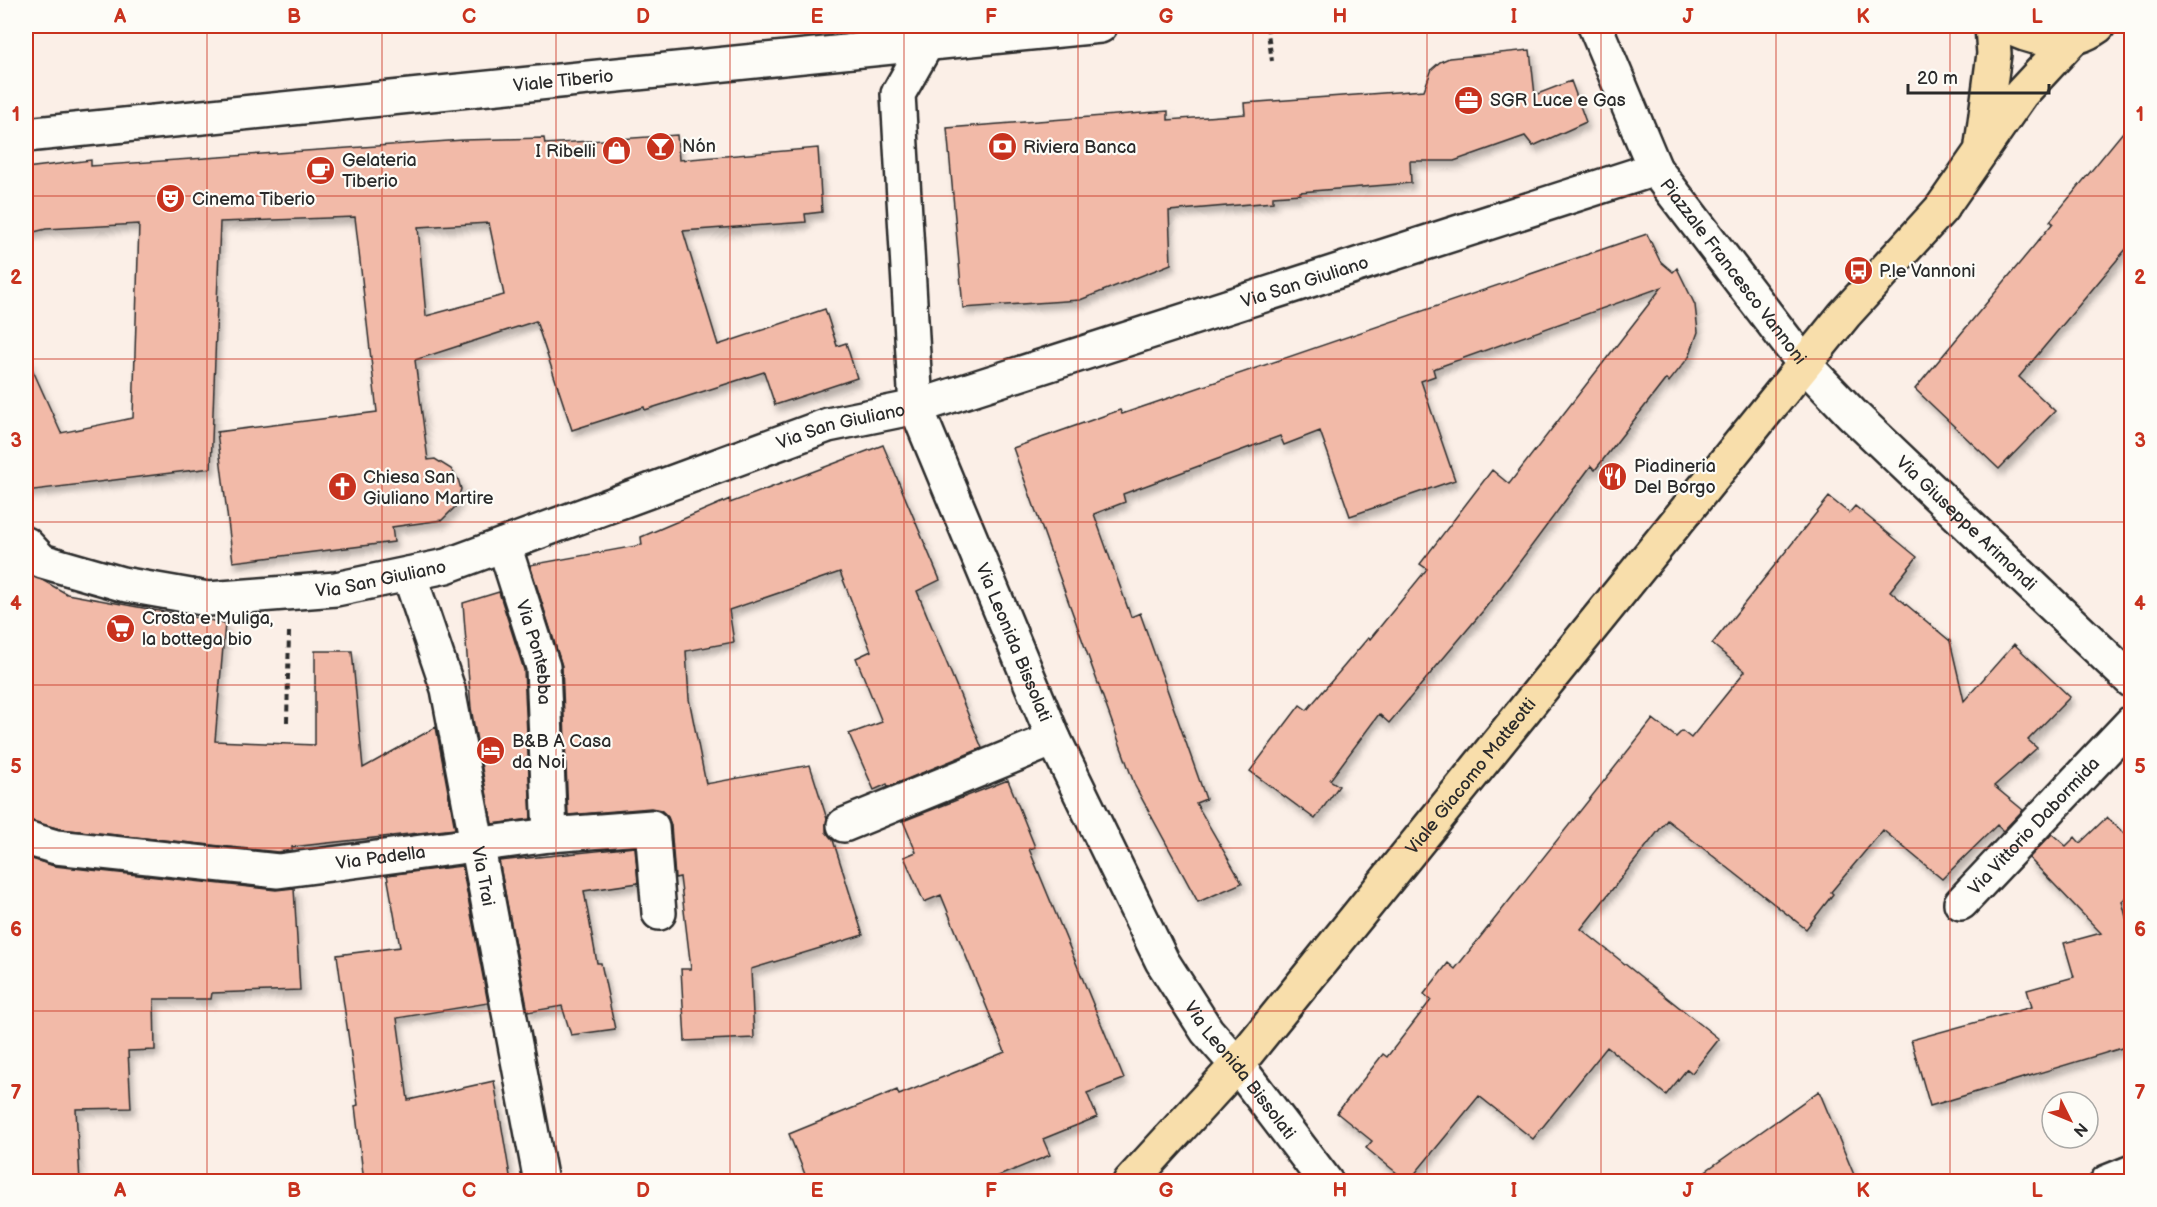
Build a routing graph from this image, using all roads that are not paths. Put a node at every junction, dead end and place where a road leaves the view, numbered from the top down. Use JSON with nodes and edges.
{"nodes":[{"id":1,"x":1100,"y":26,"type":"edge"},
{"id":2,"x":1595,"y":26,"type":"edge"},
{"id":3,"x":1992,"y":26,"type":"edge"},
{"id":4,"x":2007,"y":26,"type":"edge"},
{"id":5,"x":2086,"y":32,"type":"edge"},
{"id":6,"x":927,"y":43,"type":"junction"},
{"id":7,"x":26,"y":135,"type":"edge"},
{"id":8,"x":1980,"y":156,"type":"junction"},
{"id":9,"x":1655,"y":169,"type":"junction"},
{"id":10,"x":1805,"y":364,"type":"junction"},
{"id":11,"x":916,"y":407,"type":"junction"},
{"id":12,"x":26,"y":543,"type":"edge"},
{"id":13,"x":504,"y":545,"type":"junction"},
{"id":14,"x":409,"y":574,"type":"junction"},
{"id":15,"x":2132,"y":681,"type":"edge"},
{"id":16,"x":2132,"y":722,"type":"edge"},
{"id":17,"x":1054,"y":739,"type":"junction"},
{"id":18,"x":844,"y":825,"type":"dead end"},
{"id":19,"x":550,"y":836,"type":"junction"},
{"id":20,"x":26,"y":838,"type":"edge"},
{"id":21,"x":478,"y":845,"type":"junction"},
{"id":22,"x":1961,"y":903,"type":"dead end"},
{"id":23,"x":659,"y":913,"type":"dead end"},
{"id":24,"x":1237,"y":1065,"type":"junction"},
{"id":25,"x":2132,"y":1172,"type":"edge"},
{"id":26,"x":541,"y":1182,"type":"edge"},
{"id":27,"x":1130,"y":1182,"type":"edge"},
{"id":28,"x":1326,"y":1182,"type":"edge"},
{"id":29,"x":2108,"y":1182,"type":"edge"}],
"edges":[{"from":1,"to":6,"type":"street","name":"Viale Tiberio"},
{"from":2,"to":9,"type":"street","name":"Piazzale Francesco Vannoni"},
{"from":3,"to":8,"type":"main road","name":"Piazzale Francesco Vannoni"},
{"from":4,"to":5,"type":"main road"},
{"from":5,"to":8,"type":"main road","name":"Piazzale Francesco Vannoni"},
{"from":6,"to":7,"type":"street","name":"Viale Tiberio"},
{"from":6,"to":11,"type":"street","name":"Via Leonida Bissolati"},
{"from":8,"to":10,"type":"main road","name":"Piazzale Francesco Vannoni"},
{"from":9,"to":10,"type":"street","name":"Piazzale Francesco Vannoni"},
{"from":9,"to":11,"type":"street","name":"Via San Giuliano"},
{"from":10,"to":15,"type":"street","name":"Via Giuseppe Arimondi"},
{"from":10,"to":24,"type":"main road","name":"Viale Giacomo Matteotti"},
{"from":11,"to":13,"type":"street","name":"Via San Giuliano"},
{"from":11,"to":17,"type":"street","name":"Via Leonida Bissolati"},
{"from":12,"to":14,"type":"street","name":"Via San Giuliano"},
{"from":13,"to":14,"type":"street","name":"Via San Giuliano"},
{"from":13,"to":19,"type":"street","name":"Via Pontebba"},
{"from":14,"to":21,"type":"street","name":"Via Trai"},
{"from":16,"to":22,"type":"street","name":"Via Vittorio Dabormida"},
{"from":17,"to":18,"type":"street"},
{"from":17,"to":24,"type":"street","name":"Via Leonida Bissolati"},
{"from":19,"to":21,"type":"street","name":"Via Padella"},
{"from":19,"to":23,"type":"street","name":"Via Padella"},
{"from":20,"to":21,"type":"street","name":"Via Padella"},
{"from":21,"to":26,"type":"street","name":"Via Trai"},
{"from":24,"to":27,"type":"main road","name":"Viale Giacomo Matteotti"},
{"from":24,"to":28,"type":"street","name":"Via Leonida Bissolati"},
{"from":25,"to":29,"type":"street"}]}
